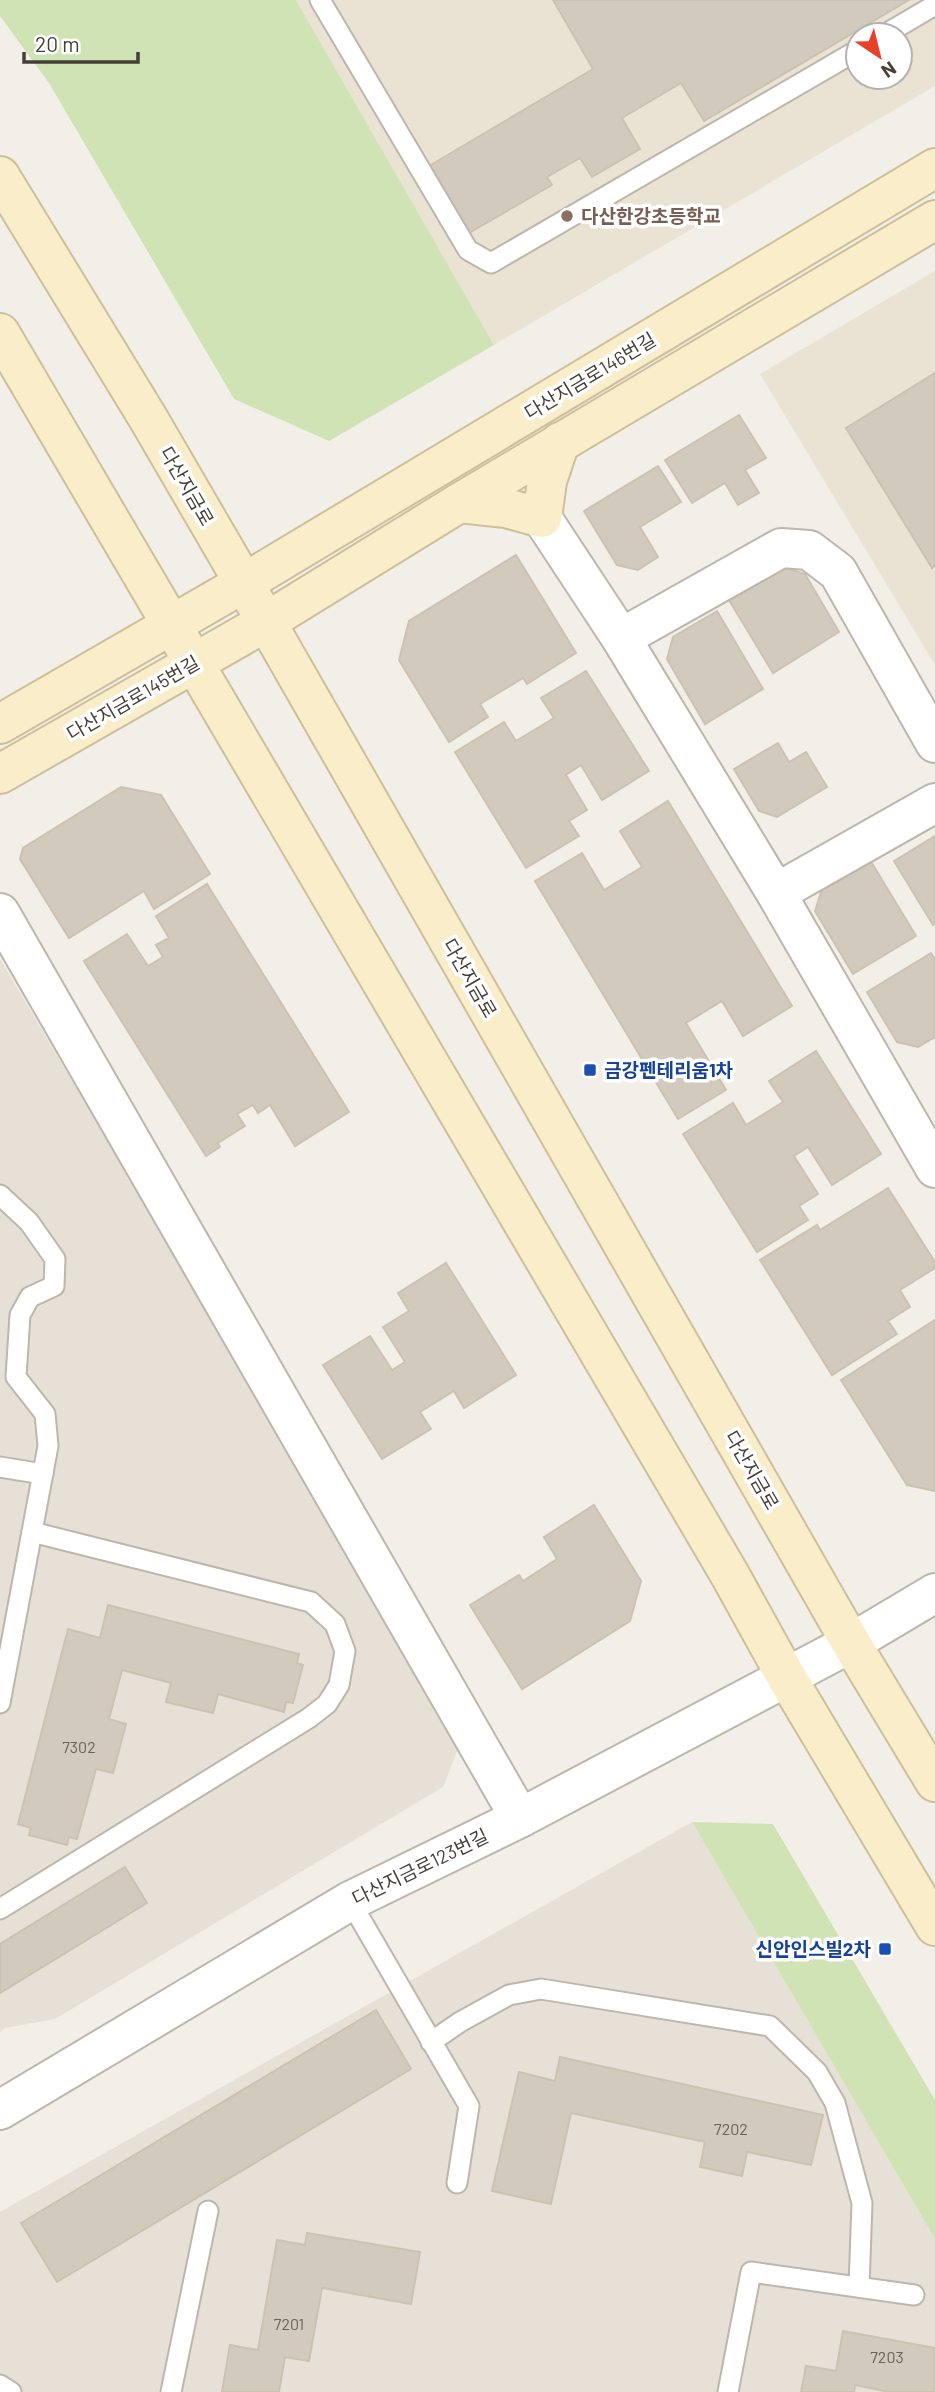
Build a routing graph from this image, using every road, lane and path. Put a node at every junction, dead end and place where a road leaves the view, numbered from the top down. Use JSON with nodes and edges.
{"nodes":[{"id":1,"x":320,"y":0,"type":"edge"},
{"id":2,"x":935,"y":5,"type":"edge"},
{"id":3,"x":908,"y":21,"type":"edge"},
{"id":4,"x":844,"y":58,"type":"edge"},
{"id":5,"x":935,"y":168,"type":"edge"},
{"id":6,"x":0,"y":176,"type":"edge"},
{"id":7,"x":935,"y":220,"type":"edge"},
{"id":8,"x":0,"y":333,"type":"edge"},
{"id":9,"x":560,"y":442,"type":"junction"},
{"id":10,"x":459,"y":503,"type":"junction"},
{"id":11,"x":542,"y":518,"type":"junction"},
{"id":12,"x":244,"y":583,"type":"junction"},
{"id":13,"x":266,"y":622,"type":"junction"},
{"id":14,"x":172,"y":625,"type":"junction"},
{"id":15,"x":621,"y":638,"type":"junction"},
{"id":16,"x":194,"y":663,"type":"junction"},
{"id":17,"x":0,"y":724,"type":"edge"},
{"id":18,"x":935,"y":743,"type":"edge"},
{"id":19,"x":0,"y":774,"type":"edge"},
{"id":20,"x":935,"y":803,"type":"edge"},
{"id":21,"x":776,"y":893,"type":"junction"},
{"id":22,"x":0,"y":913,"type":"edge"},
{"id":23,"x":923,"y":1120,"type":"edge"},
{"id":24,"x":935,"y":1168,"type":"edge"},
{"id":25,"x":0,"y":1195,"type":"edge"},
{"id":26,"x":0,"y":1467,"type":"edge"},
{"id":27,"x":43,"y":1474,"type":"junction"},
{"id":28,"x":32,"y":1532,"type":"junction"},
{"id":29,"x":935,"y":1593,"type":"edge"},
{"id":30,"x":851,"y":1643,"type":"junction"},
{"id":31,"x":787,"y":1678,"type":"junction"},
{"id":32,"x":0,"y":1703,"type":"edge"},
{"id":33,"x":935,"y":1782,"type":"edge"},
{"id":34,"x":520,"y":1818,"type":"junction"},
{"id":35,"x":350,"y":1901,"type":"junction"},
{"id":36,"x":0,"y":1909,"type":"edge"},
{"id":37,"x":935,"y":1926,"type":"edge"},
{"id":38,"x":431,"y":2042,"type":"junction"},
{"id":39,"x":0,"y":2110,"type":"edge"},
{"id":40,"x":457,"y":2183,"type":"dead end"},
{"id":41,"x":208,"y":2211,"type":"dead end"},
{"id":42,"x":859,"y":2287,"type":"junction"},
{"id":43,"x":914,"y":2295,"type":"dead end"},
{"id":44,"x":0,"y":2385,"type":"edge"},
{"id":45,"x":168,"y":2390,"type":"edge"},
{"id":46,"x":11,"y":2392,"type":"edge"},
{"id":47,"x":728,"y":2392,"type":"edge"}],
"edges":[{"from":1,"to":4,"type":"lane"},
{"from":2,"to":3,"type":"lane"},
{"from":5,"to":12,"type":"street","name":"다산지금로146번길"},
{"from":6,"to":12,"type":"street","name":"다산지금로"},
{"from":7,"to":9,"type":"street"},
{"from":8,"to":14,"type":"street"},
{"from":9,"to":10,"type":"street"},
{"from":9,"to":11,"type":"street"},
{"from":10,"to":11,"type":"street"},
{"from":10,"to":13,"type":"street"},
{"from":11,"to":15,"type":"street"},
{"from":12,"to":13,"type":"street","name":"다산지금로"},
{"from":12,"to":14,"type":"street"},
{"from":13,"to":16,"type":"street","name":"다산지금로145번길"},
{"from":13,"to":30,"type":"street","name":"다산지금로"},
{"from":14,"to":16,"type":"street"},
{"from":14,"to":17,"type":"street"},
{"from":15,"to":18,"type":"street"},
{"from":15,"to":21,"type":"street"},
{"from":16,"to":19,"type":"street","name":"다산지금로145번길"},
{"from":16,"to":31,"type":"street"},
{"from":20,"to":21,"type":"street"},
{"from":21,"to":23,"type":"street"},
{"from":22,"to":34,"type":"street"},
{"from":23,"to":24,"type":"street"},
{"from":25,"to":27,"type":"lane"},
{"from":26,"to":27,"type":"lane"},
{"from":27,"to":28,"type":"lane"},
{"from":28,"to":32,"type":"lane"},
{"from":28,"to":36,"type":"lane"},
{"from":29,"to":30,"type":"street","name":"다산지금로123번길"},
{"from":30,"to":31,"type":"street","name":"다산지금로123번길"},
{"from":30,"to":33,"type":"street","name":"다산지금로"},
{"from":31,"to":34,"type":"street","name":"다산지금로123번길"},
{"from":31,"to":37,"type":"street"},
{"from":34,"to":35,"type":"street","name":"다산지금로123번길"},
{"from":35,"to":38,"type":"lane"},
{"from":35,"to":39,"type":"street","name":"다산지금로123번길"},
{"from":38,"to":40,"type":"lane"},
{"from":38,"to":42,"type":"lane"},
{"from":41,"to":45,"type":"lane"},
{"from":42,"to":43,"type":"lane"},
{"from":42,"to":47,"type":"lane"},
{"from":44,"to":46,"type":"lane"}]}
